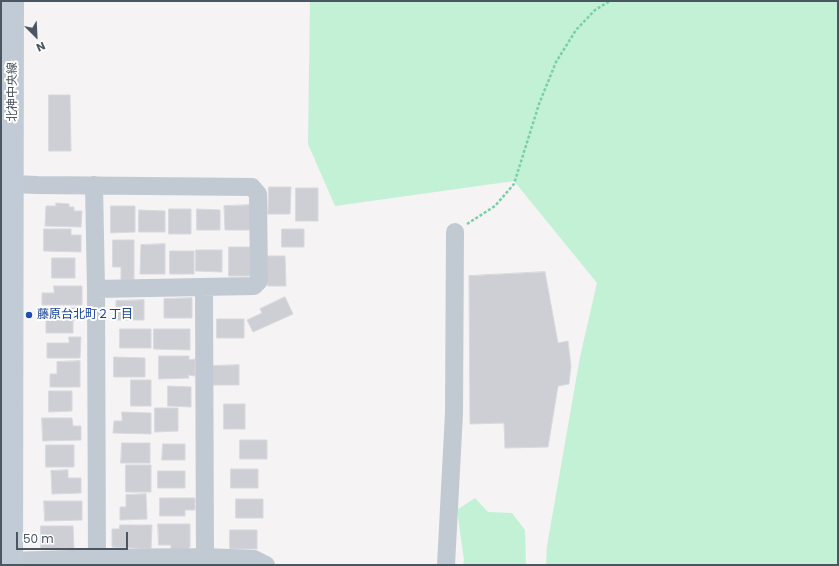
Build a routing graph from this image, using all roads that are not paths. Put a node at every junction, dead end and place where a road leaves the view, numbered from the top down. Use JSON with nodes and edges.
{"nodes":[{"id":1,"x":13,"y":1,"type":"edge"},
{"id":2,"x":5,"y":183,"type":"edge"},
{"id":3,"x":94,"y":185,"type":"junction"},
{"id":4,"x":455,"y":232,"type":"road end"},
{"id":5,"x":204,"y":288,"type":"junction"},
{"id":6,"x":96,"y":289,"type":"junction"},
{"id":7,"x":205,"y":557,"type":"junction"},
{"id":8,"x":97,"y":562,"type":"edge"},
{"id":9,"x":12,"y":563,"type":"edge"},
{"id":10,"x":266,"y":565,"type":"edge"},
{"id":11,"x":446,"y":565,"type":"edge"}],
"edges":[{"from":1,"to":2,"type":"street","name":"北神中央線"},
{"from":2,"to":3,"type":"street"},
{"from":2,"to":9,"type":"street","name":"北神中央線"},
{"from":3,"to":5,"type":"street"},
{"from":3,"to":6,"type":"street"},
{"from":4,"to":11,"type":"street"},
{"from":5,"to":6,"type":"street"},
{"from":5,"to":7,"type":"street"},
{"from":6,"to":8,"type":"street"},
{"from":7,"to":8,"type":"street"},
{"from":7,"to":10,"type":"street"},
{"from":8,"to":9,"type":"street"}]}
